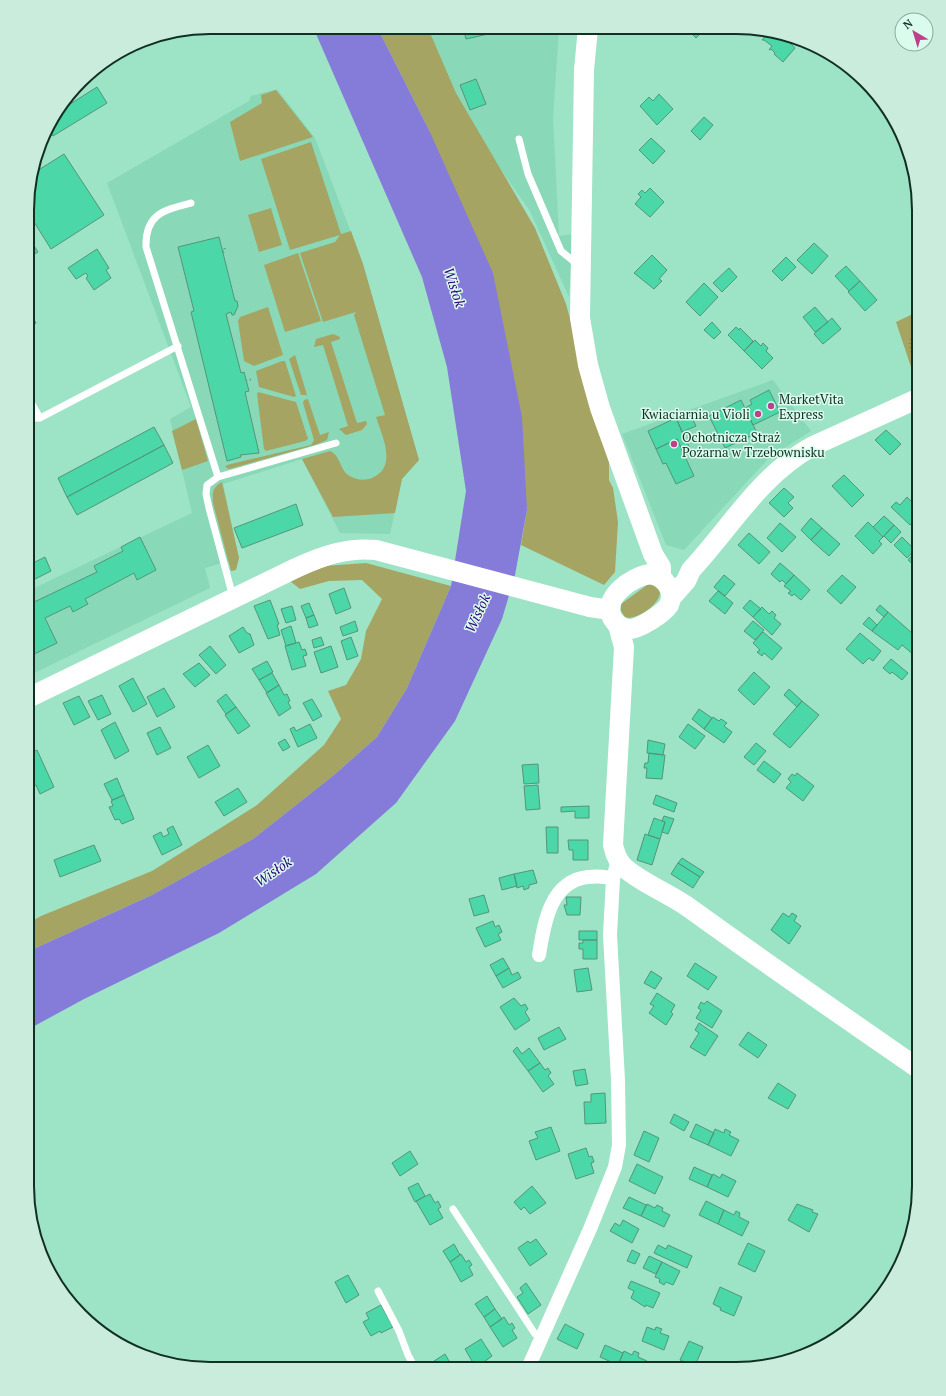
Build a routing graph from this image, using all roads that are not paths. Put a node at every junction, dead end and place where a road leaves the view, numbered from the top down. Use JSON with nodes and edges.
{"nodes":[{"id":1,"x":587,"y":34,"type":"edge"},
{"id":2,"x":519,"y":139,"type":"dead end"},
{"id":3,"x":191,"y":203,"type":"dead end"},
{"id":4,"x":580,"y":267,"type":"junction"},
{"id":5,"x":178,"y":346,"type":"junction"},
{"id":6,"x":912,"y":401,"type":"edge"},
{"id":7,"x":34,"y":408,"type":"edge"},
{"id":8,"x":34,"y":418,"type":"edge"},
{"id":9,"x":40,"y":418,"type":"junction"},
{"id":10,"x":336,"y":443,"type":"dead end"},
{"id":11,"x":218,"y":477,"type":"junction"},
{"id":12,"x":691,"y":570,"type":"junction"},
{"id":13,"x":655,"y":577,"type":"junction"},
{"id":14,"x":233,"y":598,"type":"junction"},
{"id":15,"x":671,"y":598,"type":"junction"},
{"id":16,"x":614,"y":618,"type":"junction"},
{"id":17,"x":638,"y":628,"type":"junction"},
{"id":18,"x":624,"y":647,"type":"junction"},
{"id":19,"x":34,"y":695,"type":"edge"},
{"id":20,"x":618,"y":860,"type":"junction"},
{"id":21,"x":613,"y":879,"type":"junction"},
{"id":22,"x":539,"y":955,"type":"dead end"},
{"id":23,"x":912,"y":1064,"type":"edge"},
{"id":24,"x":453,"y":1209,"type":"dead end"},
{"id":25,"x":378,"y":1291,"type":"dead end"},
{"id":26,"x":542,"y":1339,"type":"junction"},
{"id":27,"x":412,"y":1362,"type":"edge"},
{"id":28,"x":531,"y":1362,"type":"edge"}],
"edges":[{"from":1,"to":4,"type":"street"},
{"from":2,"to":4,"type":"lane"},
{"from":3,"to":5,"type":"lane"},
{"from":4,"to":13,"type":"street"},
{"from":5,"to":9,"type":"lane"},
{"from":5,"to":11,"type":"lane"},
{"from":6,"to":12,"type":"street"},
{"from":7,"to":9,"type":"lane"},
{"from":8,"to":9,"type":"lane"},
{"from":10,"to":11,"type":"lane"},
{"from":11,"to":14,"type":"lane"},
{"from":12,"to":13,"type":"street"},
{"from":12,"to":15,"type":"street"},
{"from":13,"to":15,"type":"street"},
{"from":13,"to":16,"type":"street"},
{"from":14,"to":16,"type":"street"},
{"from":14,"to":19,"type":"street"},
{"from":15,"to":17,"type":"street"},
{"from":16,"to":17,"type":"street"},
{"from":16,"to":18,"type":"street"},
{"from":17,"to":18,"type":"street"},
{"from":18,"to":20,"type":"street"},
{"from":20,"to":21,"type":"street"},
{"from":20,"to":23,"type":"street"},
{"from":21,"to":22,"type":"street"},
{"from":21,"to":26,"type":"street"},
{"from":24,"to":26,"type":"lane"},
{"from":25,"to":27,"type":"lane"},
{"from":26,"to":28,"type":"street"}]}
